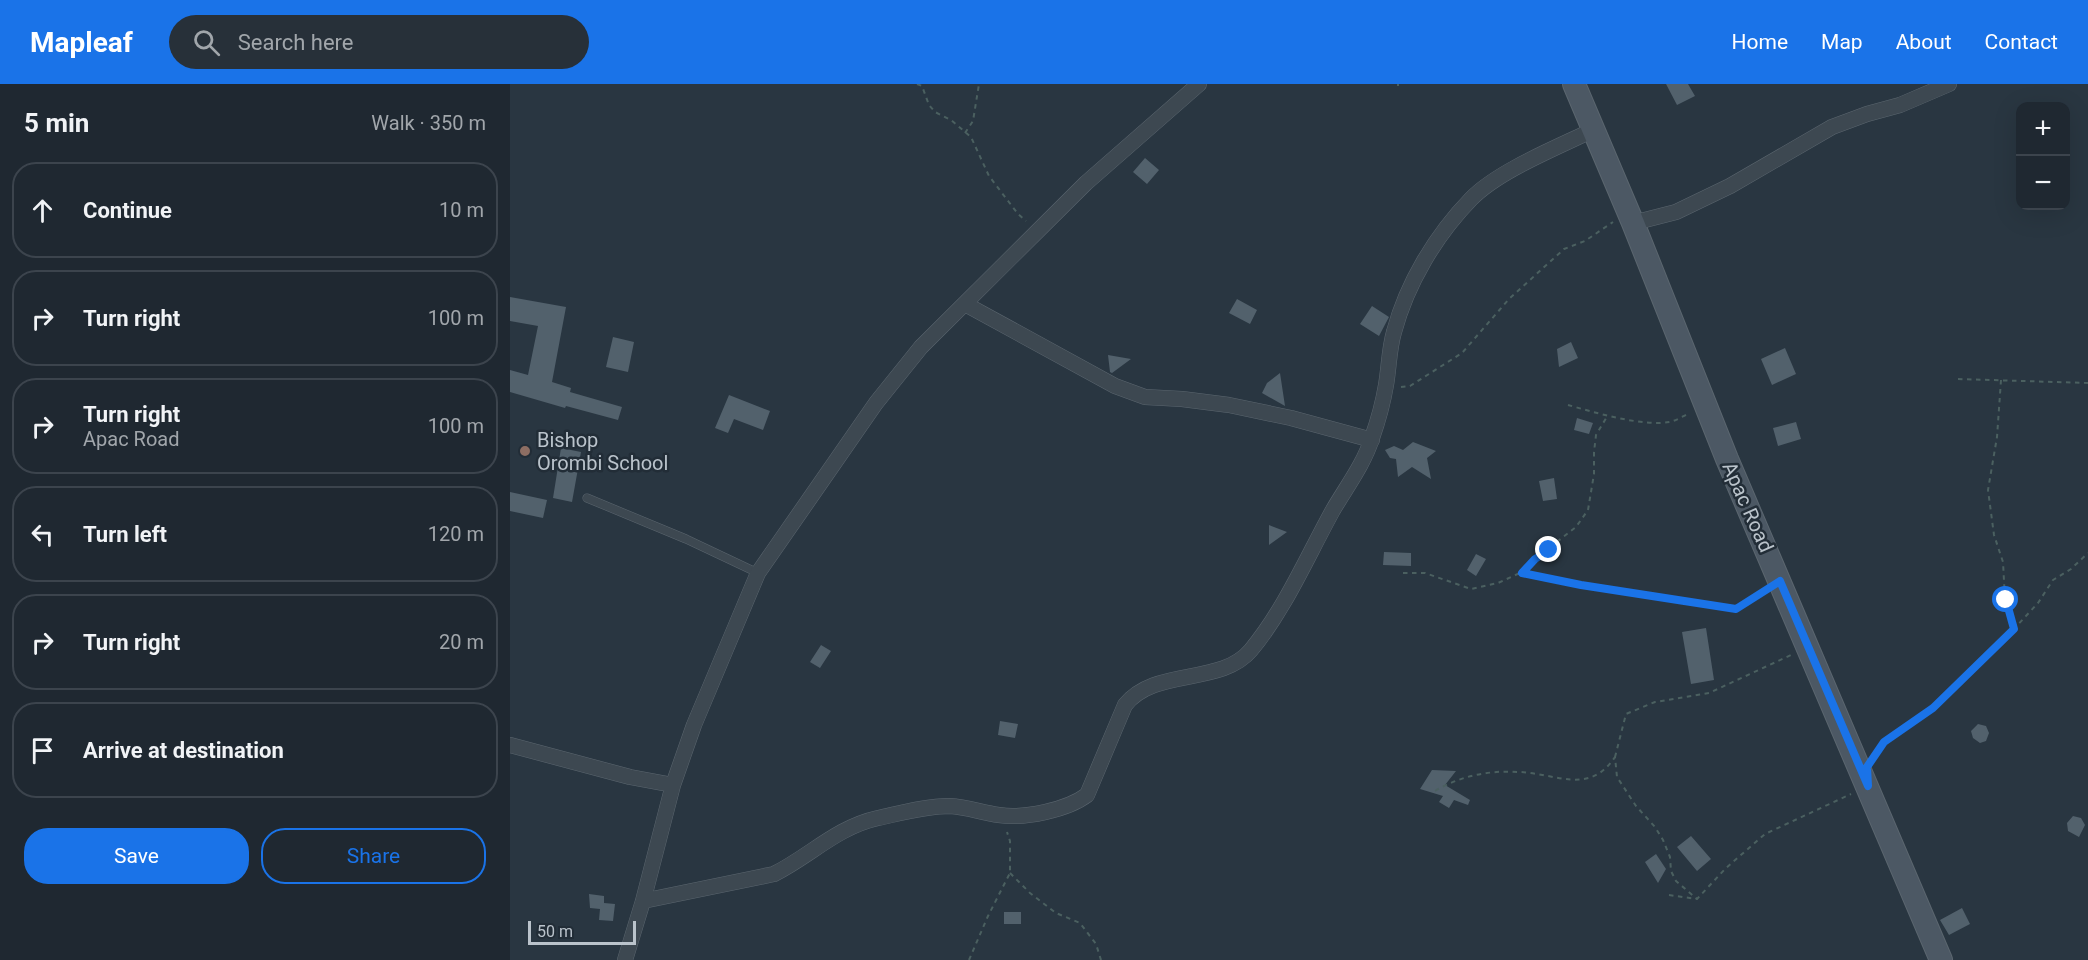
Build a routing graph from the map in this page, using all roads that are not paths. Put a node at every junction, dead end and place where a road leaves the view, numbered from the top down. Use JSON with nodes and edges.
{"nodes":[{"id":1,"x":1199,"y":84,"type":"edge"},
{"id":2,"x":1574,"y":84,"type":"edge"},
{"id":3,"x":1949,"y":84,"type":"edge"},
{"id":4,"x":1593,"y":130,"type":"junction"},
{"id":5,"x":1630,"y":218,"type":"junction"},
{"id":6,"x":964,"y":304,"type":"junction"},
{"id":7,"x":1372,"y":440,"type":"junction"},
{"id":8,"x":587,"y":498,"type":"dead end"},
{"id":9,"x":758,"y":573,"type":"junction"},
{"id":10,"x":510,"y":745,"type":"edge"},
{"id":11,"x":673,"y":785,"type":"junction"},
{"id":12,"x":643,"y":901,"type":"junction"},
{"id":13,"x":625,"y":960,"type":"edge"},
{"id":14,"x":1941,"y":960,"type":"edge"}],
"edges":[{"from":1,"to":6,"type":"street"},
{"from":2,"to":4,"type":"main road","name":"Apac Road"},
{"from":3,"to":5,"type":"street"},
{"from":4,"to":5,"type":"main road","name":"Apac Road"},
{"from":4,"to":7,"type":"street"},
{"from":5,"to":14,"type":"main road","name":"Apac Road"},
{"from":6,"to":7,"type":"street"},
{"from":6,"to":9,"type":"street"},
{"from":7,"to":12,"type":"street"},
{"from":8,"to":9,"type":"lane"},
{"from":9,"to":11,"type":"street"},
{"from":10,"to":11,"type":"street"},
{"from":11,"to":12,"type":"street"},
{"from":12,"to":13,"type":"street"}]}
